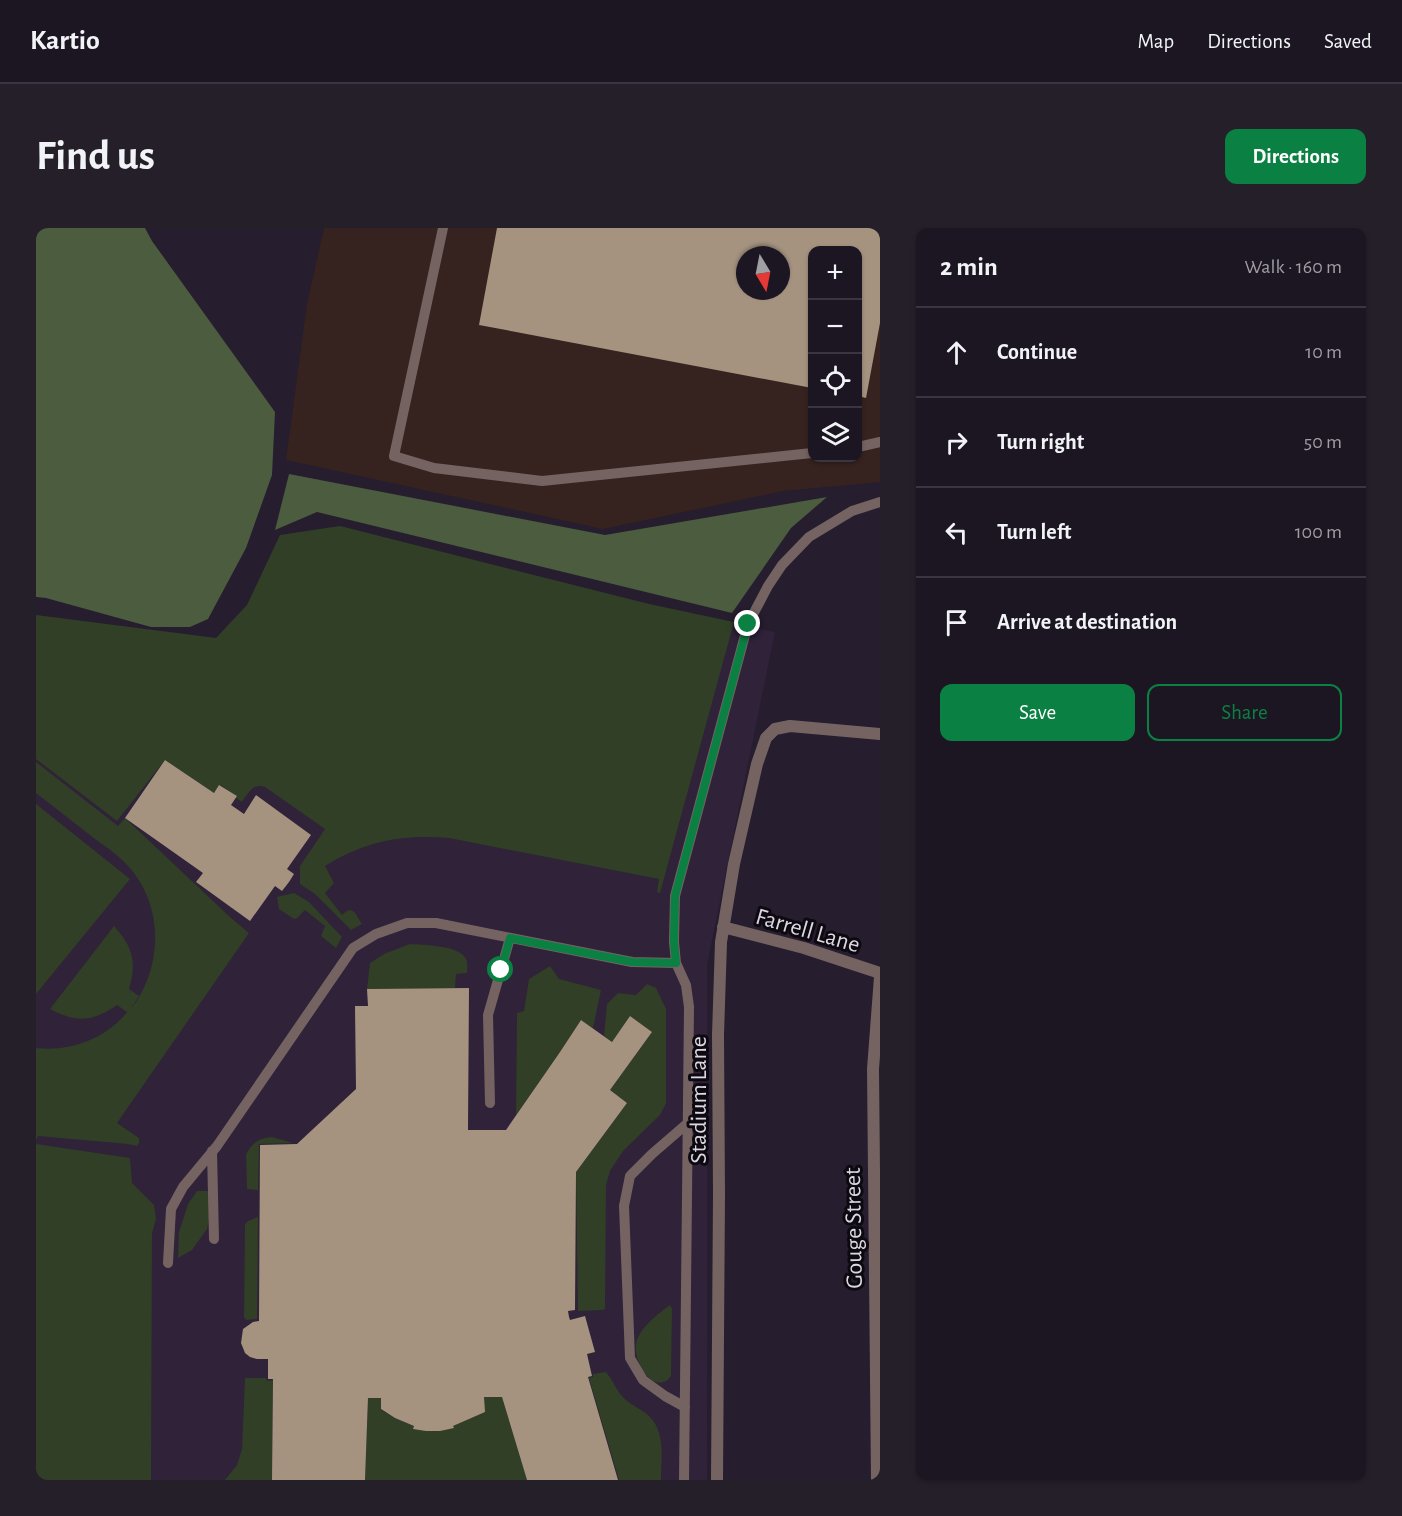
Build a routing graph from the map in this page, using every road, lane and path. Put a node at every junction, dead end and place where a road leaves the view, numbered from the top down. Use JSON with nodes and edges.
{"nodes":[{"id":1,"x":443,"y":228,"type":"edge"},
{"id":2,"x":880,"y":442,"type":"edge"},
{"id":3,"x":862,"y":446,"type":"edge"},
{"id":4,"x":808,"y":454,"type":"edge"},
{"id":5,"x":880,"y":502,"type":"edge"},
{"id":6,"x":880,"y":734,"type":"edge"},
{"id":7,"x":723,"y":927,"type":"junction"},
{"id":8,"x":510,"y":938,"type":"junction"},
{"id":9,"x":676,"y":963,"type":"junction"},
{"id":10,"x":880,"y":975,"type":"edge"},
{"id":11,"x":490,"y":1103,"type":"dead end"},
{"id":12,"x":689,"y":1122,"type":"junction"},
{"id":13,"x":212,"y":1151,"type":"junction"},
{"id":14,"x":214,"y":1239,"type":"dead end"},
{"id":15,"x":168,"y":1263,"type":"dead end"},
{"id":16,"x":685,"y":1407,"type":"junction"},
{"id":17,"x":684,"y":1480,"type":"edge"},
{"id":18,"x":717,"y":1480,"type":"edge"},
{"id":19,"x":877,"y":1480,"type":"edge"}],
"edges":[{"from":1,"to":4,"type":"lane"},
{"from":2,"to":3,"type":"lane"},
{"from":5,"to":9,"type":"lane"},
{"from":6,"to":7,"type":"street","name":"Stadium Lane"},
{"from":7,"to":10,"type":"street","name":"Farrell Lane"},
{"from":7,"to":18,"type":"street","name":"Stadium Lane"},
{"from":8,"to":9,"type":"lane"},
{"from":8,"to":11,"type":"lane"},
{"from":8,"to":13,"type":"lane"},
{"from":9,"to":12,"type":"lane"},
{"from":10,"to":19,"type":"street","name":"Gouge Street"},
{"from":12,"to":16,"type":"lane"},
{"from":12,"to":16,"type":"lane"},
{"from":13,"to":14,"type":"lane"},
{"from":13,"to":15,"type":"lane"},
{"from":16,"to":17,"type":"lane"}]}
